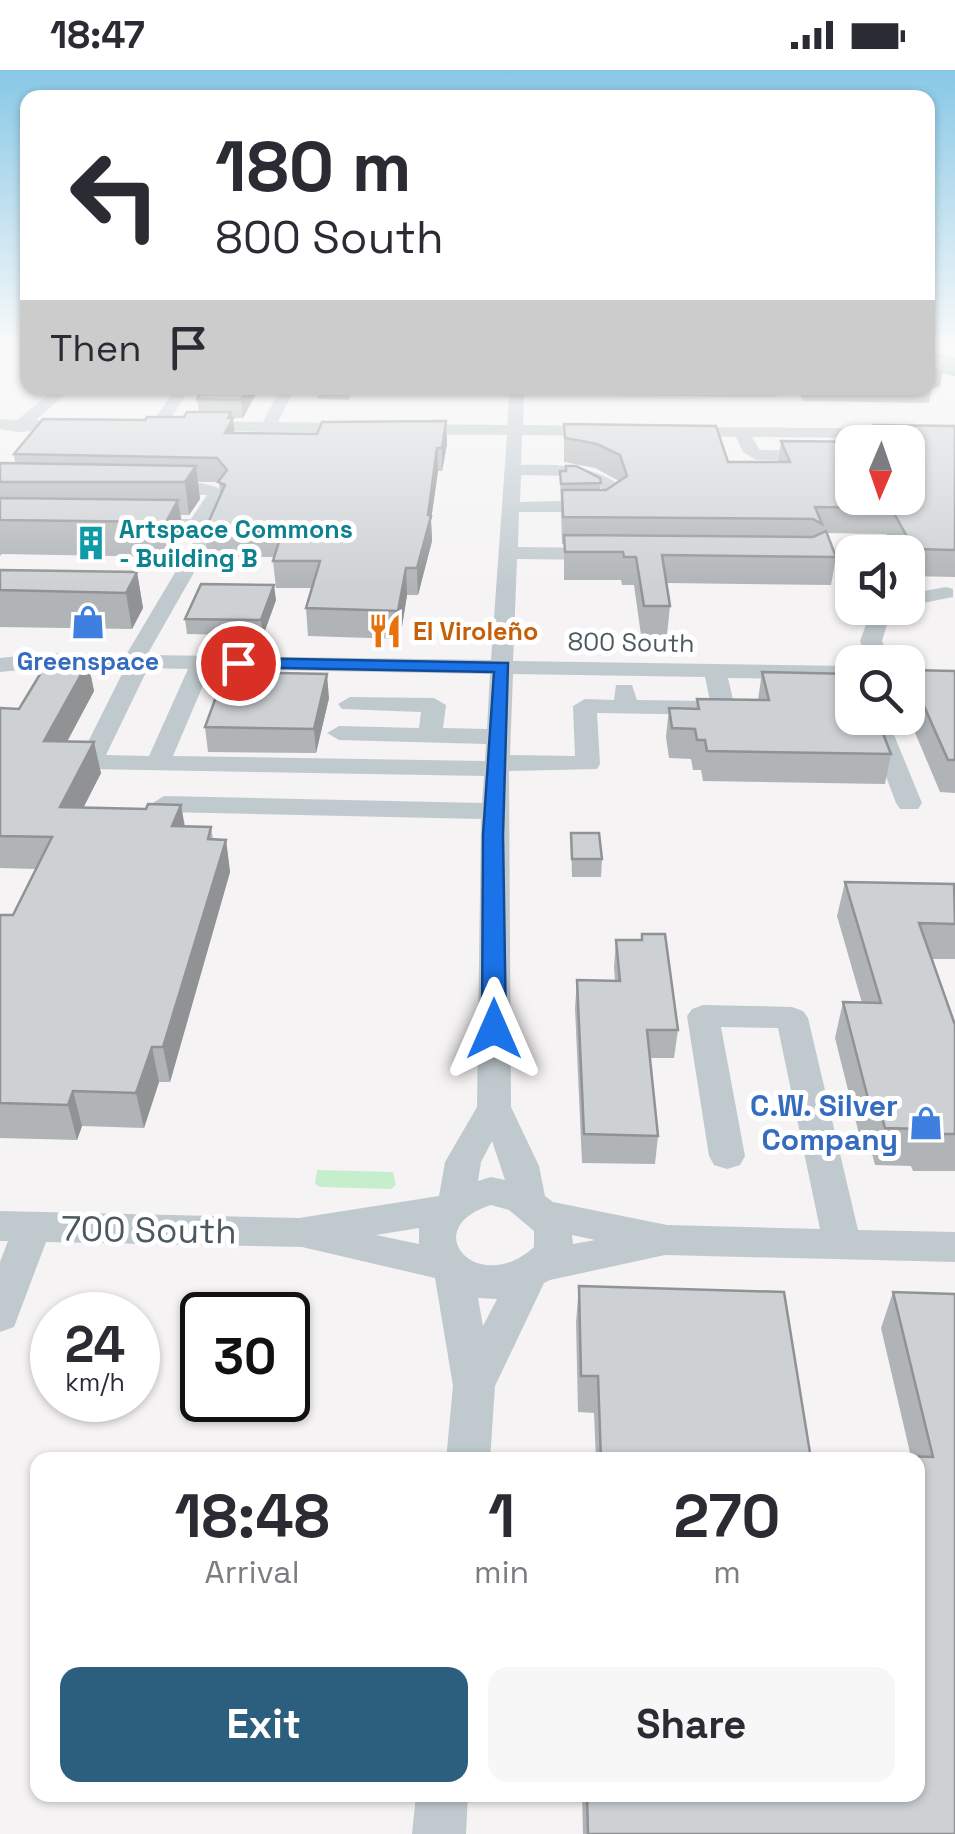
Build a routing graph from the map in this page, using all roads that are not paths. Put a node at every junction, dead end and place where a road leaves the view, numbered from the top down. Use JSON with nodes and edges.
{"nodes":[{"id":1,"x":20,"y":425,"type":"edge"},
{"id":2,"x":515,"y":425,"type":"edge"},
{"id":3,"x":140,"y":426,"type":"edge"},
{"id":4,"x":158,"y":426,"type":"joint"},
{"id":5,"x":268,"y":428,"type":"joint"},
{"id":6,"x":515,"y":430,"type":"junction"},
{"id":7,"x":612,"y":431,"type":"edge"},
{"id":8,"x":668,"y":432,"type":"edge"},
{"id":9,"x":742,"y":432,"type":"junction"},
{"id":10,"x":955,"y":434,"type":"edge"},
{"id":11,"x":925,"y":435,"type":"edge"},
{"id":12,"x":835,"y":437,"type":"edge"},
{"id":13,"x":0,"y":442,"type":"edge"},
{"id":14,"x":835,"y":457,"type":"edge"},
{"id":15,"x":514,"y":470,"type":"junction"},
{"id":16,"x":136,"y":489,"type":"edge"},
{"id":17,"x":510,"y":506,"type":"junction"},
{"id":18,"x":118,"y":524,"type":"edge"},
{"id":19,"x":196,"y":526,"type":"junction"},
{"id":20,"x":508,"y":553,"type":"junction"},
{"id":21,"x":619,"y":554,"type":"edge"},
{"id":22,"x":946,"y":593,"type":"dead end"},
{"id":23,"x":925,"y":597,"type":"edge"},
{"id":24,"x":0,"y":653,"type":"edge"},
{"id":25,"x":49,"y":660,"type":"junction"},
{"id":26,"x":136,"y":661,"type":"junction"},
{"id":27,"x":202,"y":662,"type":"junction"},
{"id":28,"x":0,"y":666,"type":"edge"},
{"id":29,"x":502,"y":667,"type":"junction"},
{"id":30,"x":621,"y":669,"type":"junction"},
{"id":31,"x":715,"y":671,"type":"junction"},
{"id":32,"x":835,"y":674,"type":"edge"},
{"id":33,"x":350,"y":704,"type":"dead end"},
{"id":34,"x":626,"y":707,"type":"junction"},
{"id":35,"x":339,"y":733,"type":"dead end"},
{"id":36,"x":430,"y":735,"type":"junction"},
{"id":37,"x":883,"y":735,"type":"edge"},
{"id":38,"x":498,"y":756,"type":"junction"},
{"id":39,"x":158,"y":763,"type":"junction"},
{"id":40,"x":909,"y":803,"type":"dead end"},
{"id":41,"x":164,"y":804,"type":"edge"},
{"id":42,"x":495,"y":811,"type":"junction"},
{"id":43,"x":494,"y":1107,"type":"junction"},
{"id":44,"x":727,"y":1156,"type":"dead end"},
{"id":45,"x":450,"y":1205,"type":"junction"},
{"id":46,"x":536,"y":1207,"type":"junction"},
{"id":47,"x":16,"y":1226,"type":"edge"},
{"id":48,"x":299,"y":1234,"type":"junction"},
{"id":49,"x":667,"y":1240,"type":"junction"},
{"id":50,"x":842,"y":1243,"type":"junction"},
{"id":51,"x":955,"y":1247,"type":"edge"},
{"id":52,"x":449,"y":1268,"type":"junction"},
{"id":53,"x":535,"y":1271,"type":"junction"},
{"id":54,"x":0,"y":1315,"type":"edge"},
{"id":55,"x":474,"y":1386,"type":"junction"},
{"id":56,"x":469,"y":1452,"type":"edge"},
{"id":57,"x":442,"y":1802,"type":"edge"},
{"id":58,"x":440,"y":1834,"type":"edge"}],
"edges":[{"from":1,"to":13,"type":"street"},
{"from":2,"to":6,"type":"street"},
{"from":3,"to":4,"type":"street"},
{"from":4,"to":5,"type":"street"},
{"from":5,"to":6,"type":"street"},
{"from":6,"to":7,"type":"street"},
{"from":6,"to":15,"type":"street"},
{"from":8,"to":9,"type":"street"},
{"from":9,"to":12,"type":"street"},
{"from":9,"to":14,"type":"street"},
{"from":10,"to":11,"type":"street"},
{"from":15,"to":17,"type":"street"},
{"from":15,"to":17,"type":"street"},
{"from":16,"to":19,"type":"street"},
{"from":17,"to":20,"type":"street"},
{"from":18,"to":19,"type":"street"},
{"from":19,"to":26,"type":"street"},
{"from":20,"to":21,"type":"street"},
{"from":20,"to":29,"type":"street"},
{"from":22,"to":23,"type":"street"},
{"from":24,"to":25,"type":"street","name":"800 South"},
{"from":25,"to":26,"type":"street","name":"800 South"},
{"from":25,"to":28,"type":"street","name":"800 South"},
{"from":26,"to":27,"type":"street","name":"800 South"},
{"from":26,"to":39,"type":"street"},
{"from":27,"to":29,"type":"street","name":"800 South"},
{"from":27,"to":39,"type":"street"},
{"from":29,"to":30,"type":"street","name":"800 South"},
{"from":29,"to":38,"type":"street"},
{"from":30,"to":31,"type":"street","name":"800 South"},
{"from":30,"to":34,"type":"street"},
{"from":31,"to":32,"type":"street","name":"800 South"},
{"from":31,"to":34,"type":"street"},
{"from":33,"to":36,"type":"street"},
{"from":34,"to":38,"type":"street"},
{"from":35,"to":36,"type":"street"},
{"from":36,"to":38,"type":"street"},
{"from":37,"to":40,"type":"street"},
{"from":38,"to":39,"type":"street"},
{"from":38,"to":42,"type":"street"},
{"from":41,"to":42,"type":"street"},
{"from":42,"to":43,"type":"street"},
{"from":43,"to":45,"type":"street"},
{"from":43,"to":46,"type":"street"},
{"from":44,"to":50,"type":"street"},
{"from":45,"to":46,"type":"street"},
{"from":45,"to":48,"type":"street","name":"700 South"},
{"from":45,"to":52,"type":"street"},
{"from":46,"to":49,"type":"street"},
{"from":46,"to":53,"type":"street"},
{"from":47,"to":48,"type":"street","name":"700 South"},
{"from":47,"to":54,"type":"street"},
{"from":48,"to":52,"type":"street","name":"700 South"},
{"from":49,"to":50,"type":"street"},
{"from":49,"to":53,"type":"street"},
{"from":50,"to":51,"type":"street"},
{"from":52,"to":53,"type":"street"},
{"from":52,"to":55,"type":"street"},
{"from":53,"to":55,"type":"street"},
{"from":55,"to":56,"type":"street"},
{"from":57,"to":58,"type":"street"}]}
